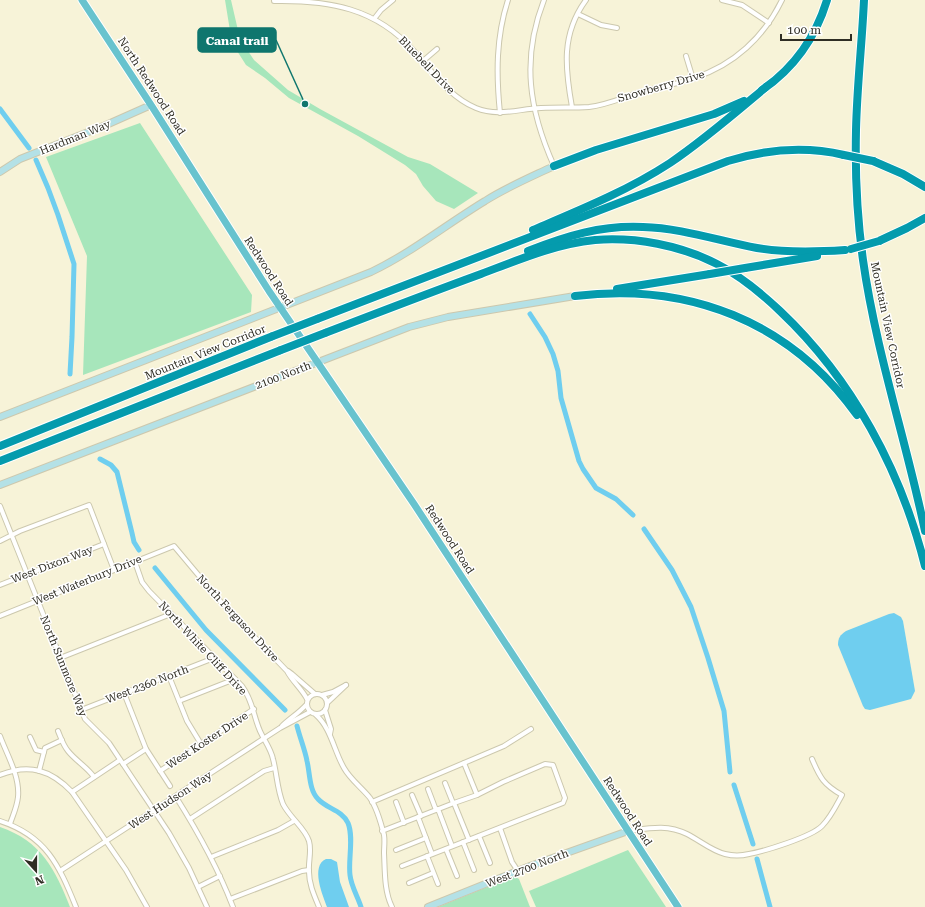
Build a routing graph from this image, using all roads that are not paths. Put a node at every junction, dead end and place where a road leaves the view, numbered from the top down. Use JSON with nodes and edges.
{"nodes":[{"id":1,"x":82,"y":0,"type":"edge"},
{"id":2,"x":393,"y":0,"type":"edge"},
{"id":3,"x":508,"y":0,"type":"edge"},
{"id":4,"x":544,"y":0,"type":"edge"},
{"id":5,"x":586,"y":0,"type":"edge"},
{"id":6,"x":722,"y":0,"type":"edge"},
{"id":7,"x":782,"y":0,"type":"edge"},
{"id":8,"x":828,"y":0,"type":"edge"},
{"id":9,"x":864,"y":0,"type":"edge"},
{"id":10,"x":274,"y":1,"type":"edge"},
{"id":11,"x":325,"y":1,"type":"edge"},
{"id":12,"x":578,"y":14,"type":"junction"},
{"id":13,"x":374,"y":20,"type":"junction"},
{"id":14,"x":769,"y":23,"type":"junction"},
{"id":15,"x":617,"y":28,"type":"dead end"},
{"id":16,"x":437,"y":49,"type":"dead end"},
{"id":17,"x":686,"y":56,"type":"dead end"},
{"id":18,"x":423,"y":61,"type":"junction"},
{"id":19,"x":693,"y":79,"type":"junction"},
{"id":20,"x":766,"y":87,"type":"junction"},
{"id":21,"x":151,"y":105,"type":"junction"},
{"id":22,"x":572,"y":107,"type":"junction"},
{"id":23,"x":534,"y":108,"type":"junction"},
{"id":24,"x":500,"y":113,"type":"junction"},
{"id":25,"x":554,"y":166,"type":"junction"},
{"id":26,"x":0,"y":172,"type":"edge"},
{"id":27,"x":202,"y":185,"type":"joint"},
{"id":28,"x":925,"y":187,"type":"edge"},
{"id":29,"x":925,"y":218,"type":"edge"},
{"id":30,"x":848,"y":249,"type":"junction"},
{"id":31,"x":418,"y":280,"type":"junction"},
{"id":32,"x":575,"y":296,"type":"junction"},
{"id":33,"x":409,"y":301,"type":"junction"},
{"id":34,"x":280,"y":308,"type":"junction"},
{"id":35,"x":317,"y":362,"type":"junction"},
{"id":36,"x":0,"y":417,"type":"edge"},
{"id":37,"x":0,"y":446,"type":"edge"},
{"id":38,"x":0,"y":461,"type":"edge"},
{"id":39,"x":893,"y":474,"type":"junction"},
{"id":40,"x":0,"y":485,"type":"edge"},
{"id":41,"x":0,"y":506,"type":"edge"},
{"id":42,"x":925,"y":531,"type":"edge"},
{"id":43,"x":12,"y":536,"type":"junction"},
{"id":44,"x":0,"y":541,"type":"edge"},
{"id":45,"x":104,"y":544,"type":"junction"},
{"id":46,"x":174,"y":546,"type":"joint"},
{"id":47,"x":135,"y":562,"type":"junction"},
{"id":48,"x":925,"y":566,"type":"edge"},
{"id":49,"x":114,"y":570,"type":"junction"},
{"id":50,"x":27,"y":574,"type":"junction"},
{"id":51,"x":0,"y":585,"type":"edge"},
{"id":52,"x":37,"y":600,"type":"junction"},
{"id":53,"x":171,"y":614,"type":"junction"},
{"id":54,"x":0,"y":616,"type":"edge"},
{"id":55,"x":60,"y":658,"type":"junction"},
{"id":56,"x":214,"y":658,"type":"junction"},
{"id":57,"x":287,"y":671,"type":"junction"},
{"id":58,"x":169,"y":676,"type":"junction"},
{"id":59,"x":235,"y":679,"type":"junction"},
{"id":60,"x":124,"y":693,"type":"junction"},
{"id":61,"x":315,"y":694,"type":"junction"},
{"id":62,"x":322,"y":695,"type":"junction"},
{"id":63,"x":307,"y":700,"type":"junction"},
{"id":64,"x":179,"y":701,"type":"junction"},
{"id":65,"x":327,"y":703,"type":"junction"},
{"id":66,"x":306,"y":705,"type":"junction"},
{"id":67,"x":81,"y":710,"type":"junction"},
{"id":68,"x":254,"y":710,"type":"junction"},
{"id":69,"x":325,"y":710,"type":"junction"},
{"id":70,"x":310,"y":712,"type":"junction"},
{"id":71,"x":316,"y":714,"type":"junction"},
{"id":72,"x":280,"y":728,"type":"junction"},
{"id":73,"x":531,"y":729,"type":"dead end"},
{"id":74,"x":58,"y":731,"type":"dead end"},
{"id":75,"x":330,"y":735,"type":"junction"},
{"id":76,"x":0,"y":736,"type":"edge"},
{"id":77,"x":30,"y":738,"type":"dead end"},
{"id":78,"x":264,"y":739,"type":"junction"},
{"id":79,"x":62,"y":740,"type":"junction"},
{"id":80,"x":201,"y":744,"type":"junction"},
{"id":81,"x":146,"y":749,"type":"junction"},
{"id":82,"x":44,"y":752,"type":"junction"},
{"id":83,"x":812,"y":759,"type":"dead end"},
{"id":84,"x":120,"y":760,"type":"junction"},
{"id":85,"x":464,"y":763,"type":"junction"},
{"id":86,"x":123,"y":764,"type":"junction"},
{"id":87,"x":274,"y":768,"type":"junction"},
{"id":88,"x":14,"y":771,"type":"junction"},
{"id":89,"x":39,"y":771,"type":"junction"},
{"id":90,"x":160,"y":771,"type":"junction"},
{"id":91,"x":0,"y":775,"type":"edge"},
{"id":92,"x":94,"y":777,"type":"junction"},
{"id":93,"x":445,"y":782,"type":"dead end"},
{"id":94,"x":170,"y":786,"type":"dead end"},
{"id":95,"x":428,"y":789,"type":"dead end"},
{"id":96,"x":72,"y":792,"type":"junction"},
{"id":97,"x":477,"y":795,"type":"junction"},
{"id":98,"x":412,"y":796,"type":"dead end"},
{"id":99,"x":176,"y":797,"type":"junction"},
{"id":100,"x":372,"y":802,"type":"junction"},
{"id":101,"x":396,"y":802,"type":"dead end"},
{"id":102,"x":454,"y":803,"type":"junction"},
{"id":103,"x":437,"y":810,"type":"junction"},
{"id":104,"x":154,"y":811,"type":"junction"},
{"id":105,"x":419,"y":817,"type":"junction"},
{"id":106,"x":190,"y":819,"type":"junction"},
{"id":107,"x":0,"y":821,"type":"edge"},
{"id":108,"x":294,"y":821,"type":"junction"},
{"id":109,"x":404,"y":823,"type":"junction"},
{"id":110,"x":10,"y":824,"type":"junction"},
{"id":111,"x":500,"y":828,"type":"junction"},
{"id":112,"x":382,"y":831,"type":"junction"},
{"id":113,"x":628,"y":831,"type":"junction"},
{"id":114,"x":478,"y":836,"type":"junction"},
{"id":115,"x":426,"y":838,"type":"junction"},
{"id":116,"x":469,"y":840,"type":"junction"},
{"id":117,"x":106,"y":842,"type":"junction"},
{"id":118,"x":463,"y":842,"type":"junction"},
{"id":119,"x":452,"y":846,"type":"junction"},
{"id":120,"x":446,"y":849,"type":"junction"},
{"id":121,"x":396,"y":850,"type":"dead end"},
{"id":122,"x":432,"y":854,"type":"junction"},
{"id":123,"x":427,"y":856,"type":"junction"},
{"id":124,"x":211,"y":857,"type":"junction"},
{"id":125,"x":490,"y":863,"type":"dead end"},
{"id":126,"x":402,"y":866,"type":"dead end"},
{"id":127,"x":309,"y":870,"type":"junction"},
{"id":128,"x":474,"y":870,"type":"dead end"},
{"id":129,"x":60,"y":871,"type":"junction"},
{"id":130,"x":518,"y":871,"type":"junction"},
{"id":131,"x":433,"y":873,"type":"junction"},
{"id":132,"x":220,"y":876,"type":"junction"},
{"id":133,"x":457,"y":876,"type":"dead end"},
{"id":134,"x":409,"y":883,"type":"dead end"},
{"id":135,"x":438,"y":884,"type":"dead end"},
{"id":136,"x":198,"y":887,"type":"junction"},
{"id":137,"x":230,"y":899,"type":"junction"},
{"id":138,"x":76,"y":907,"type":"edge"},
{"id":139,"x":147,"y":907,"type":"edge"},
{"id":140,"x":207,"y":907,"type":"edge"},
{"id":141,"x":233,"y":907,"type":"edge"},
{"id":142,"x":319,"y":907,"type":"edge"},
{"id":143,"x":392,"y":907,"type":"edge"},
{"id":144,"x":429,"y":907,"type":"edge"},
{"id":145,"x":678,"y":907,"type":"edge"}],
"edges":[{"from":1,"to":21,"type":"main road","name":"North Redwood Road"},
{"from":2,"to":13,"type":"street"},
{"from":3,"to":24,"type":"street"},
{"from":4,"to":23,"type":"street"},
{"from":5,"to":12,"type":"street"},
{"from":6,"to":14,"type":"street"},
{"from":7,"to":14,"type":"street","name":"Snowberry Drive"},
{"from":8,"to":20,"type":"highway"},
{"from":9,"to":42,"type":"highway","name":"Mountain View Corridor"},
{"from":10,"to":11,"type":"street","name":"Bluebell Drive"},
{"from":11,"to":13,"type":"street","name":"Bluebell Drive"},
{"from":12,"to":15,"type":"street"},
{"from":12,"to":22,"type":"street"},
{"from":13,"to":18,"type":"street","name":"Bluebell Drive"},
{"from":14,"to":19,"type":"street","name":"Snowberry Drive"},
{"from":16,"to":18,"type":"street"},
{"from":17,"to":19,"type":"street"},
{"from":18,"to":24,"type":"street","name":"Bluebell Drive"},
{"from":19,"to":22,"type":"street","name":"Snowberry Drive"},
{"from":20,"to":25,"type":"highway"},
{"from":20,"to":31,"type":"highway"},
{"from":21,"to":26,"type":"main road","name":"Hardman Way"},
{"from":21,"to":27,"type":"main road","name":"North Redwood Road"},
{"from":22,"to":23,"type":"street","name":"Snowberry Drive"},
{"from":23,"to":24,"type":"street","name":"Bluebell Drive"},
{"from":23,"to":25,"type":"street"},
{"from":25,"to":34,"type":"main road"},
{"from":27,"to":34,"type":"main road","name":"Redwood Road"},
{"from":28,"to":31,"type":"highway","bridge":true},
{"from":29,"to":30,"type":"highway","bridge":true},
{"from":30,"to":32,"type":"highway","bridge":true},
{"from":30,"to":33,"type":"highway"},
{"from":31,"to":37,"type":"highway","name":"Mountain View Corridor","bridge":true},
{"from":32,"to":35,"type":"main road","name":"2100 North"},
{"from":32,"to":39,"type":"highway"},
{"from":33,"to":38,"type":"highway","bridge":true},
{"from":33,"to":39,"type":"highway"},
{"from":34,"to":35,"type":"main road","name":"Redwood Road"},
{"from":34,"to":36,"type":"main road"},
{"from":35,"to":40,"type":"main road","name":"2100 North"},
{"from":35,"to":113,"type":"main road","name":"Redwood Road"},
{"from":39,"to":48,"type":"highway"},
{"from":41,"to":43,"type":"street","name":"North Sunmore Way"},
{"from":43,"to":44,"type":"street"},
{"from":43,"to":45,"type":"street"},
{"from":43,"to":50,"type":"street","name":"North Sunmore Way"},
{"from":45,"to":49,"type":"street"},
{"from":45,"to":50,"type":"street","name":"West Dixon Way"},
{"from":46,"to":47,"type":"street","name":"West Waterbury Drive"},
{"from":46,"to":57,"type":"street","name":"North Ferguson Drive"},
{"from":47,"to":49,"type":"street","name":"West Waterbury Drive"},
{"from":47,"to":53,"type":"street","name":"North White Cliff Drive"},
{"from":49,"to":52,"type":"street","name":"West Waterbury Drive"},
{"from":50,"to":51,"type":"street","name":"West Dixon Way"},
{"from":50,"to":52,"type":"street","name":"North Sunmore Way"},
{"from":52,"to":54,"type":"street","name":"West Waterbury Drive"},
{"from":52,"to":55,"type":"street","name":"North Sunmore Way"},
{"from":53,"to":55,"type":"street"},
{"from":53,"to":56,"type":"street","name":"North White Cliff Drive"},
{"from":55,"to":67,"type":"street","name":"North Sunmore Way"},
{"from":56,"to":58,"type":"street","name":"West 2360 North"},
{"from":56,"to":59,"type":"street","name":"North White Cliff Drive"},
{"from":57,"to":61,"type":"street","name":"North Ferguson Drive"},
{"from":57,"to":63,"type":"street","name":"North Ferguson Drive"},
{"from":58,"to":60,"type":"street","name":"West 2360 North"},
{"from":58,"to":64,"type":"street"},
{"from":59,"to":64,"type":"street"},
{"from":59,"to":68,"type":"street","name":"North White Cliff Drive"},
{"from":60,"to":67,"type":"street","name":"West 2360 North"},
{"from":60,"to":81,"type":"street"},
{"from":61,"to":62,"type":"street"},
{"from":61,"to":63,"type":"street"},
{"from":62,"to":65,"type":"street"},
{"from":62,"to":65,"type":"street"},
{"from":63,"to":66,"type":"street"},
{"from":64,"to":80,"type":"street"},
{"from":65,"to":69,"type":"street"},
{"from":66,"to":70,"type":"street"},
{"from":66,"to":72,"type":"street","name":"West Hudson Way"},
{"from":67,"to":84,"type":"street","name":"North Sunmore Way"},
{"from":68,"to":78,"type":"street","name":"North White Cliff Drive"},
{"from":68,"to":80,"type":"street","name":"West Koster Drive"},
{"from":69,"to":71,"type":"street"},
{"from":69,"to":75,"type":"street"},
{"from":70,"to":71,"type":"street"},
{"from":70,"to":72,"type":"street","name":"West Hudson Way"},
{"from":71,"to":75,"type":"street"},
{"from":72,"to":78,"type":"street","name":"West Hudson Way"},
{"from":73,"to":85,"type":"street"},
{"from":74,"to":79,"type":"street"},
{"from":75,"to":100,"type":"street"},
{"from":76,"to":88,"type":"street"},
{"from":77,"to":82,"type":"street"},
{"from":78,"to":87,"type":"street","name":"North White Cliff Drive"},
{"from":78,"to":99,"type":"street","name":"West Hudson Way"},
{"from":79,"to":82,"type":"street"},
{"from":79,"to":92,"type":"street"},
{"from":80,"to":90,"type":"street","name":"West Koster Drive"},
{"from":81,"to":86,"type":"street"},
{"from":81,"to":90,"type":"street"},
{"from":82,"to":89,"type":"street"},
{"from":83,"to":113,"type":"street"},
{"from":84,"to":86,"type":"street","name":"North Sunmore Way"},
{"from":84,"to":92,"type":"street"},
{"from":85,"to":97,"type":"street"},
{"from":85,"to":100,"type":"street"},
{"from":86,"to":104,"type":"street","name":"North Sunmore Way"},
{"from":87,"to":106,"type":"street"},
{"from":87,"to":108,"type":"street","name":"North White Cliff Drive"},
{"from":88,"to":89,"type":"street"},
{"from":88,"to":91,"type":"street"},
{"from":88,"to":110,"type":"street"},
{"from":89,"to":96,"type":"street"},
{"from":90,"to":94,"type":"street"},
{"from":92,"to":96,"type":"street"},
{"from":93,"to":102,"type":"street"},
{"from":95,"to":103,"type":"street"},
{"from":96,"to":117,"type":"street"},
{"from":97,"to":102,"type":"street"},
{"from":97,"to":111,"type":"street"},
{"from":98,"to":105,"type":"street"},
{"from":99,"to":104,"type":"street","name":"West Hudson Way"},
{"from":99,"to":106,"type":"street"},
{"from":100,"to":112,"type":"street"},
{"from":101,"to":109,"type":"street"},
{"from":102,"to":103,"type":"street"},
{"from":102,"to":116,"type":"street"},
{"from":103,"to":105,"type":"street"},
{"from":103,"to":119,"type":"street"},
{"from":104,"to":117,"type":"street","name":"West Hudson Way"},
{"from":104,"to":136,"type":"street","name":"North Sunmore Way"},
{"from":105,"to":109,"type":"street"},
{"from":105,"to":115,"type":"street"},
{"from":106,"to":124,"type":"street"},
{"from":107,"to":110,"type":"street"},
{"from":108,"to":124,"type":"street"},
{"from":108,"to":127,"type":"street","name":"North White Cliff Drive"},
{"from":109,"to":112,"type":"street"},
{"from":110,"to":129,"type":"street"},
{"from":111,"to":114,"type":"street"},
{"from":111,"to":130,"type":"street"},
{"from":112,"to":143,"type":"street"},
{"from":113,"to":130,"type":"main road","name":"West 2700 North"},
{"from":113,"to":145,"type":"main road","name":"Redwood Road"},
{"from":114,"to":116,"type":"street"},
{"from":114,"to":125,"type":"street"},
{"from":115,"to":121,"type":"street"},
{"from":115,"to":122,"type":"street"},
{"from":116,"to":118,"type":"street"},
{"from":117,"to":129,"type":"street","name":"West Hudson Way"},
{"from":117,"to":139,"type":"street"},
{"from":118,"to":119,"type":"street"},
{"from":118,"to":128,"type":"street"},
{"from":119,"to":120,"type":"street"},
{"from":120,"to":122,"type":"street"},
{"from":120,"to":133,"type":"street"},
{"from":122,"to":123,"type":"street"},
{"from":123,"to":126,"type":"street"},
{"from":123,"to":131,"type":"street"},
{"from":124,"to":132,"type":"street"},
{"from":127,"to":137,"type":"street"},
{"from":127,"to":142,"type":"street","name":"North White Cliff Drive"},
{"from":129,"to":138,"type":"street"},
{"from":130,"to":144,"type":"main road","name":"West 2700 North"},
{"from":131,"to":134,"type":"street"},
{"from":131,"to":135,"type":"street"},
{"from":132,"to":136,"type":"street"},
{"from":132,"to":137,"type":"street"},
{"from":136,"to":140,"type":"street","name":"North Sunmore Way"},
{"from":137,"to":141,"type":"street"}]}
